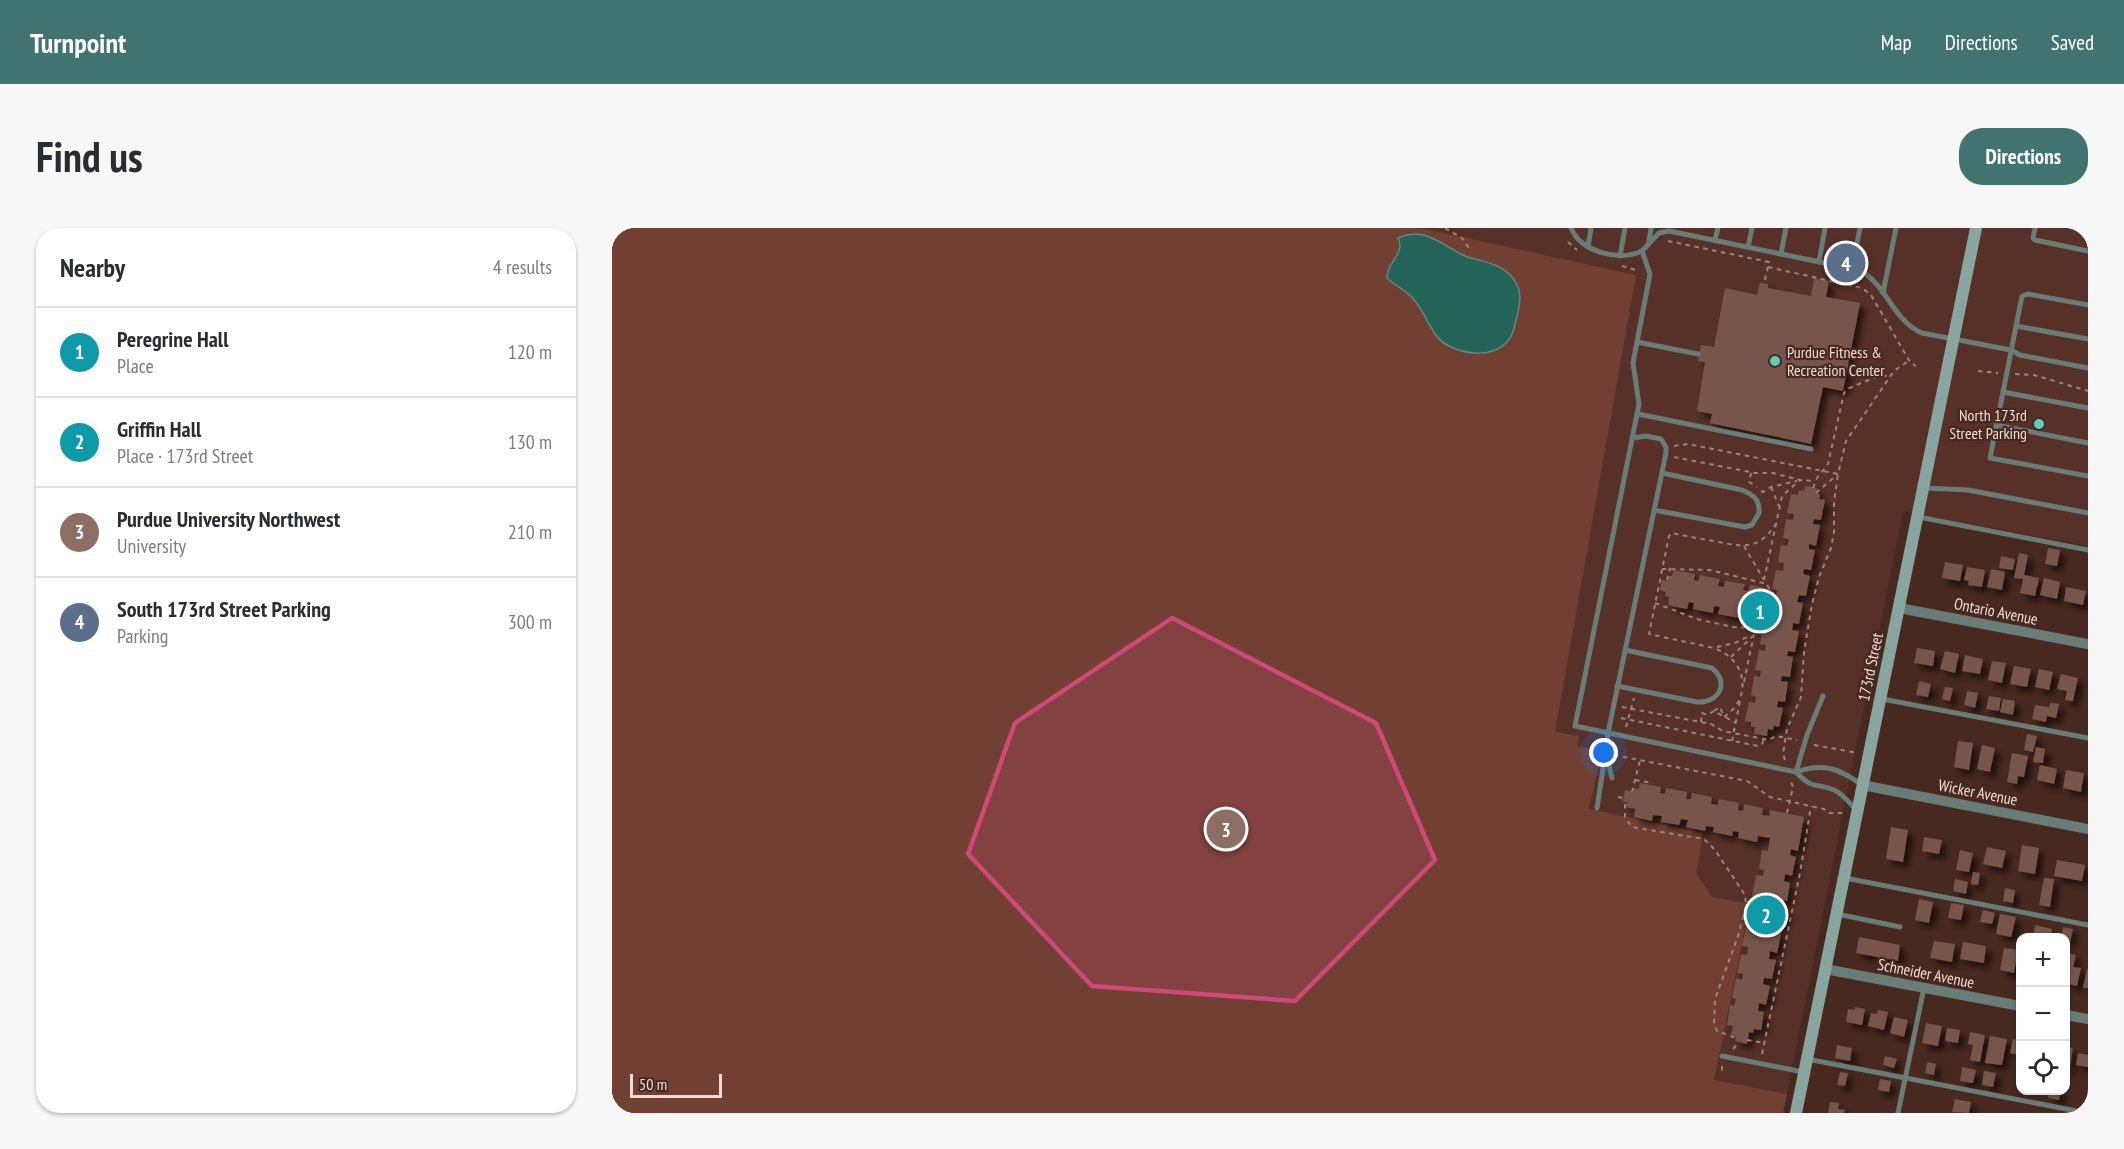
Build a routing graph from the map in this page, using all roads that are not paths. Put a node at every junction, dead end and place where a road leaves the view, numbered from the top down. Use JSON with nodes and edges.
{"nodes":[{"id":1,"x":1571,"y":228,"type":"edge"},
{"id":2,"x":1591,"y":228,"type":"edge"},
{"id":3,"x":1626,"y":228,"type":"edge"},
{"id":4,"x":1651,"y":228,"type":"edge"},
{"id":5,"x":1718,"y":228,"type":"edge"},
{"id":6,"x":1752,"y":228,"type":"edge"},
{"id":7,"x":1786,"y":228,"type":"edge"},
{"id":8,"x":1826,"y":228,"type":"edge"},
{"id":9,"x":1860,"y":228,"type":"edge"},
{"id":10,"x":1896,"y":228,"type":"edge"},
{"id":11,"x":1976,"y":228,"type":"edge"},
{"id":12,"x":2035,"y":228,"type":"edge"},
{"id":13,"x":1685,"y":231,"type":"edge"},
{"id":14,"x":1651,"y":240,"type":"junction"},
{"id":15,"x":1715,"y":240,"type":"junction"},
{"id":16,"x":1587,"y":247,"type":"junction"},
{"id":17,"x":1748,"y":247,"type":"junction"},
{"id":18,"x":1642,"y":251,"type":"junction"},
{"id":19,"x":2088,"y":251,"type":"edge"},
{"id":20,"x":1781,"y":254,"type":"junction"},
{"id":21,"x":1620,"y":256,"type":"junction"},
{"id":22,"x":1819,"y":262,"type":"junction"},
{"id":23,"x":1852,"y":269,"type":"junction"},
{"id":24,"x":1883,"y":292,"type":"junction"},
{"id":25,"x":2088,"y":305,"type":"edge"},
{"id":26,"x":2016,"y":326,"type":"junction"},
{"id":27,"x":1953,"y":339,"type":"junction"},
{"id":28,"x":2088,"y":339,"type":"edge"},
{"id":29,"x":1637,"y":342,"type":"junction"},
{"id":30,"x":2011,"y":350,"type":"junction"},
{"id":31,"x":1698,"y":354,"type":"dead end"},
{"id":32,"x":2088,"y":368,"type":"edge"},
{"id":33,"x":2003,"y":392,"type":"junction"},
{"id":34,"x":2088,"y":408,"type":"edge"},
{"id":35,"x":1638,"y":414,"type":"junction"},
{"id":36,"x":1996,"y":425,"type":"junction"},
{"id":37,"x":1633,"y":438,"type":"junction"},
{"id":38,"x":2088,"y":442,"type":"edge"},
{"id":39,"x":1810,"y":449,"type":"dead end"},
{"id":40,"x":1662,"y":473,"type":"junction"},
{"id":41,"x":2088,"y":476,"type":"edge"},
{"id":42,"x":1923,"y":488,"type":"junction"},
{"id":43,"x":1654,"y":510,"type":"junction"},
{"id":44,"x":2088,"y":513,"type":"edge"},
{"id":45,"x":1917,"y":517,"type":"junction"},
{"id":46,"x":2088,"y":550,"type":"edge"},
{"id":47,"x":1899,"y":608,"type":"junction"},
{"id":48,"x":2088,"y":644,"type":"edge"},
{"id":49,"x":1625,"y":650,"type":"junction"},
{"id":50,"x":1617,"y":686,"type":"junction"},
{"id":51,"x":1823,"y":696,"type":"dead end"},
{"id":52,"x":1880,"y":699,"type":"junction"},
{"id":53,"x":1608,"y":733,"type":"junction"},
{"id":54,"x":2088,"y":738,"type":"edge"},
{"id":55,"x":1606,"y":753,"type":"junction"},
{"id":56,"x":1796,"y":772,"type":"junction"},
{"id":57,"x":1612,"y":778,"type":"dead end"},
{"id":58,"x":1862,"y":785,"type":"junction"},
{"id":59,"x":1597,"y":808,"type":"dead end"},
{"id":60,"x":1857,"y":812,"type":"junction"},
{"id":61,"x":2088,"y":829,"type":"edge"},
{"id":62,"x":1844,"y":878,"type":"junction"},
{"id":63,"x":1836,"y":914,"type":"junction"},
{"id":64,"x":2088,"y":925,"type":"edge"},
{"id":65,"x":1900,"y":927,"type":"dead end"},
{"id":66,"x":1826,"y":969,"type":"junction"},
{"id":67,"x":1924,"y":988,"type":"junction"},
{"id":68,"x":2016,"y":1005,"type":"edge"},
{"id":69,"x":2070,"y":1016,"type":"edge"},
{"id":70,"x":2088,"y":1019,"type":"edge"},
{"id":71,"x":1722,"y":1056,"type":"dead end"},
{"id":72,"x":1807,"y":1059,"type":"junction"},
{"id":73,"x":1805,"y":1072,"type":"junction"},
{"id":74,"x":1905,"y":1078,"type":"junction"},
{"id":75,"x":1796,"y":1113,"type":"edge"},
{"id":76,"x":1898,"y":1113,"type":"edge"},
{"id":77,"x":2087,"y":1113,"type":"edge"}],
"edges":[{"from":1,"to":16,"type":"lane"},
{"from":2,"to":16,"type":"lane"},
{"from":3,"to":21,"type":"lane"},
{"from":4,"to":14,"type":"lane"},
{"from":5,"to":15,"type":"lane"},
{"from":6,"to":17,"type":"lane"},
{"from":7,"to":20,"type":"lane"},
{"from":8,"to":22,"type":"lane"},
{"from":9,"to":23,"type":"lane"},
{"from":10,"to":24,"type":"lane"},
{"from":11,"to":27,"type":"street","name":"173rd Street"},
{"from":12,"to":19,"type":"lane"},
{"from":13,"to":14,"type":"lane"},
{"from":13,"to":15,"type":"lane"},
{"from":14,"to":18,"type":"lane"},
{"from":15,"to":17,"type":"lane"},
{"from":16,"to":21,"type":"lane"},
{"from":17,"to":20,"type":"lane"},
{"from":18,"to":21,"type":"lane"},
{"from":18,"to":29,"type":"lane"},
{"from":20,"to":22,"type":"lane"},
{"from":22,"to":23,"type":"lane"},
{"from":23,"to":24,"type":"lane"},
{"from":24,"to":27,"type":"lane"},
{"from":25,"to":26,"type":"lane"},
{"from":26,"to":28,"type":"lane"},
{"from":26,"to":30,"type":"lane"},
{"from":27,"to":30,"type":"lane"},
{"from":27,"to":42,"type":"street","name":"173rd Street"},
{"from":29,"to":31,"type":"lane"},
{"from":29,"to":35,"type":"lane"},
{"from":30,"to":32,"type":"lane"},
{"from":30,"to":33,"type":"lane"},
{"from":33,"to":34,"type":"lane"},
{"from":33,"to":36,"type":"lane"},
{"from":35,"to":37,"type":"lane"},
{"from":35,"to":39,"type":"lane"},
{"from":36,"to":38,"type":"lane"},
{"from":36,"to":41,"type":"lane"},
{"from":37,"to":40,"type":"lane"},
{"from":37,"to":53,"type":"lane"},
{"from":40,"to":43,"type":"lane"},
{"from":40,"to":43,"type":"lane"},
{"from":42,"to":44,"type":"lane"},
{"from":42,"to":45,"type":"street","name":"173rd Street"},
{"from":43,"to":49,"type":"lane"},
{"from":45,"to":46,"type":"lane"},
{"from":45,"to":47,"type":"street","name":"173rd Street"},
{"from":47,"to":48,"type":"street","name":"Ontario Avenue"},
{"from":47,"to":52,"type":"street","name":"173rd Street"},
{"from":49,"to":50,"type":"lane"},
{"from":49,"to":50,"type":"lane"},
{"from":50,"to":53,"type":"lane"},
{"from":51,"to":56,"type":"lane"},
{"from":52,"to":54,"type":"lane"},
{"from":52,"to":58,"type":"street","name":"173rd Street"},
{"from":53,"to":55,"type":"lane"},
{"from":53,"to":56,"type":"lane"},
{"from":55,"to":57,"type":"lane"},
{"from":55,"to":59,"type":"lane"},
{"from":56,"to":58,"type":"lane"},
{"from":56,"to":60,"type":"lane"},
{"from":58,"to":60,"type":"street","name":"173rd Street"},
{"from":58,"to":61,"type":"street","name":"Wicker Avenue"},
{"from":60,"to":62,"type":"street","name":"173rd Street"},
{"from":62,"to":63,"type":"street","name":"173rd Street"},
{"from":62,"to":64,"type":"lane"},
{"from":63,"to":65,"type":"lane"},
{"from":63,"to":66,"type":"street","name":"173rd Street"},
{"from":66,"to":67,"type":"street","name":"Schneider Avenue"},
{"from":66,"to":72,"type":"street","name":"173rd Street"},
{"from":67,"to":68,"type":"street","name":"Schneider Avenue"},
{"from":67,"to":74,"type":"lane"},
{"from":69,"to":70,"type":"street"},
{"from":71,"to":73,"type":"lane"},
{"from":72,"to":73,"type":"street","name":"173rd Street"},
{"from":72,"to":74,"type":"lane"},
{"from":73,"to":75,"type":"street","name":"173rd Street"},
{"from":74,"to":76,"type":"lane"},
{"from":74,"to":77,"type":"lane"}]}
